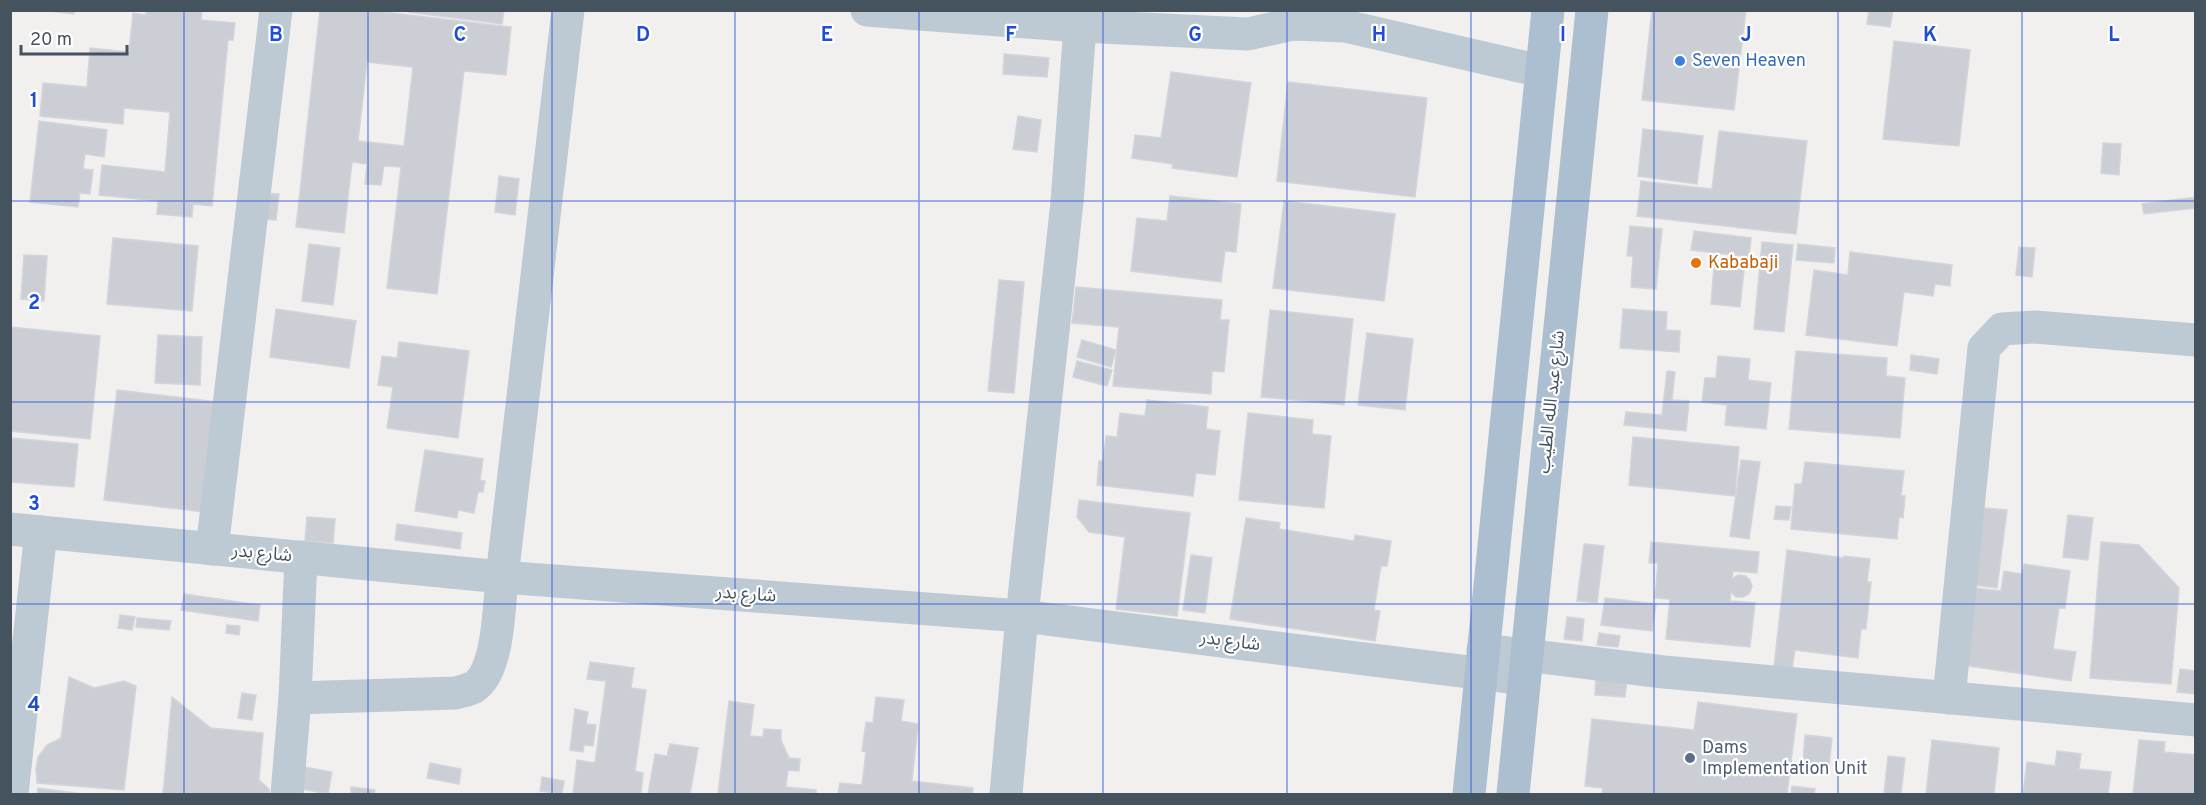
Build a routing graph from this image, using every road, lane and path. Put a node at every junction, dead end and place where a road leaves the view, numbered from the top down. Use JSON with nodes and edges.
{"nodes":[{"id":1,"x":276,"y":10,"type":"edge"},
{"id":2,"x":568,"y":10,"type":"edge"},
{"id":3,"x":867,"y":10,"type":"edge"},
{"id":4,"x":1548,"y":10,"type":"edge"},
{"id":5,"x":1592,"y":10,"type":"edge"},
{"id":6,"x":1150,"y":20,"type":"edge"},
{"id":7,"x":1080,"y":26,"type":"junction"},
{"id":8,"x":1541,"y":71,"type":"junction"},
{"id":9,"x":2196,"y":340,"type":"edge"},
{"id":10,"x":26,"y":531,"type":"edge"},
{"id":11,"x":212,"y":549,"type":"junction"},
{"id":12,"x":301,"y":557,"type":"junction"},
{"id":13,"x":502,"y":577,"type":"junction"},
{"id":14,"x":1022,"y":616,"type":"junction"},
{"id":15,"x":1482,"y":662,"type":"junction"},
{"id":16,"x":1526,"y":667,"type":"junction"},
{"id":17,"x":295,"y":698,"type":"junction"},
{"id":18,"x":1949,"y":698,"type":"junction"},
{"id":19,"x":2196,"y":720,"type":"edge"},
{"id":20,"x":12,"y":795,"type":"edge"},
{"id":21,"x":287,"y":795,"type":"edge"},
{"id":22,"x":1006,"y":795,"type":"edge"},
{"id":23,"x":1468,"y":795,"type":"edge"},
{"id":24,"x":1513,"y":795,"type":"edge"}],
"edges":[{"from":1,"to":11,"type":"street"},
{"from":2,"to":13,"type":"street"},
{"from":3,"to":7,"type":"street"},
{"from":4,"to":8,"type":"main road"},
{"from":5,"to":16,"type":"main road","name":"شارع عبد الله الطيب"},
{"from":6,"to":7,"type":"street"},
{"from":6,"to":8,"type":"street"},
{"from":7,"to":14,"type":"street"},
{"from":8,"to":15,"type":"main road"},
{"from":9,"to":18,"type":"street"},
{"from":10,"to":11,"type":"street","name":"شارع بدر"},
{"from":10,"to":20,"type":"street"},
{"from":11,"to":12,"type":"street","name":"شارع بدر"},
{"from":12,"to":13,"type":"street","name":"شارع بدر"},
{"from":12,"to":17,"type":"street"},
{"from":13,"to":14,"type":"street","name":"شارع بدر"},
{"from":13,"to":17,"type":"street"},
{"from":14,"to":15,"type":"street","name":"شارع بدر"},
{"from":14,"to":22,"type":"street"},
{"from":15,"to":16,"type":"street","name":"شارع بدر"},
{"from":15,"to":23,"type":"main road"},
{"from":16,"to":18,"type":"street","name":"شارع بدر"},
{"from":16,"to":24,"type":"main road","name":"شارع عبد الله الطيب"},
{"from":17,"to":21,"type":"street"},
{"from":18,"to":19,"type":"street","name":"شارع بدر"}]}
